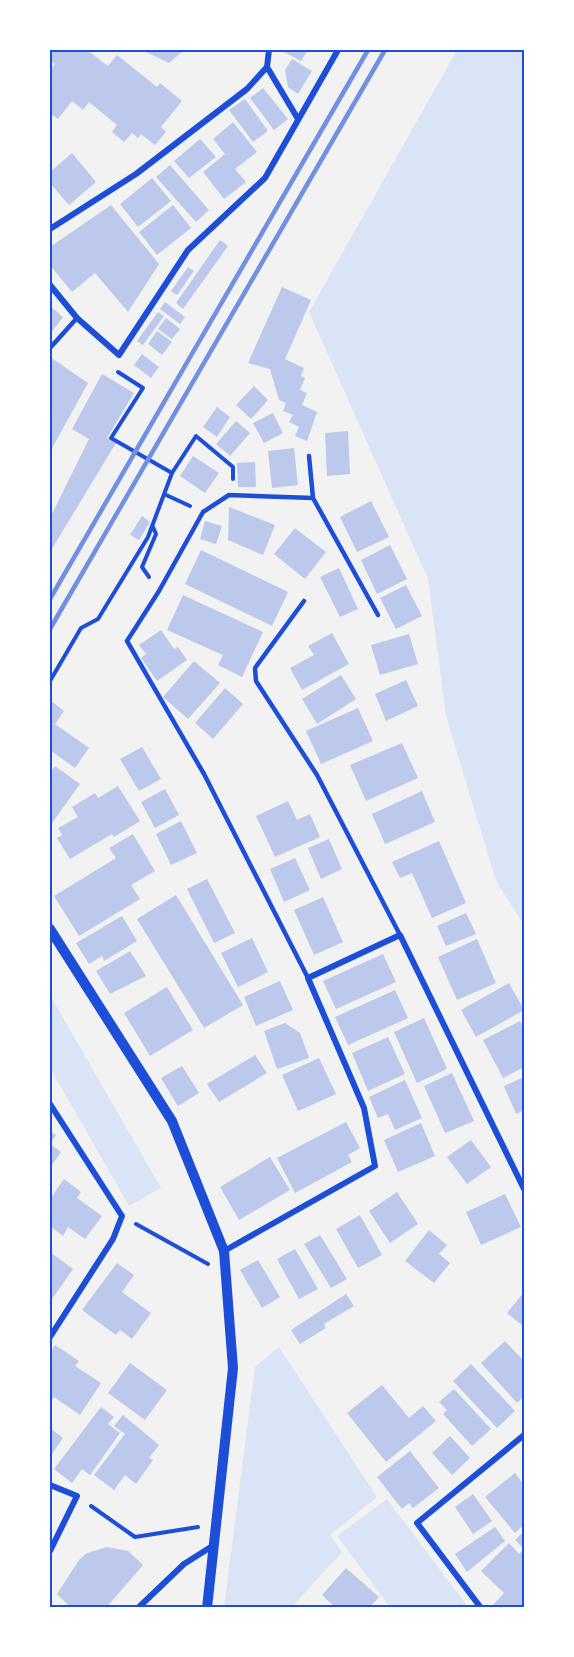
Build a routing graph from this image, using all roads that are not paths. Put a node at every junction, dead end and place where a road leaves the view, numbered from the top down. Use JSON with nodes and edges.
{"nodes":[{"id":1,"x":269,"y":50,"type":"edge"},
{"id":2,"x":338,"y":50,"type":"edge"},
{"id":3,"x":267,"y":67,"type":"junction"},
{"id":4,"x":298,"y":118,"type":"junction"},
{"id":5,"x":50,"y":229,"type":"edge"},
{"id":6,"x":50,"y":285,"type":"edge"},
{"id":7,"x":77,"y":318,"type":"junction"},
{"id":8,"x":50,"y":348,"type":"edge"},
{"id":9,"x":309,"y":456,"type":"dead end"},
{"id":10,"x":313,"y":498,"type":"junction"},
{"id":11,"x":304,"y":601,"type":"dead end"},
{"id":12,"x":378,"y":615,"type":"dead end"},
{"id":13,"x":50,"y":928,"type":"edge"},
{"id":14,"x":400,"y":934,"type":"junction"},
{"id":15,"x":308,"y":978,"type":"junction"},
{"id":16,"x":50,"y":1104,"type":"edge"},
{"id":17,"x":525,"y":1189,"type":"edge"},
{"id":18,"x":224,"y":1251,"type":"junction"},
{"id":19,"x":50,"y":1338,"type":"edge"},
{"id":20,"x":525,"y":1435,"type":"edge"},
{"id":21,"x":50,"y":1485,"type":"edge"},
{"id":22,"x":214,"y":1545,"type":"junction"},
{"id":23,"x":50,"y":1551,"type":"edge"},
{"id":24,"x":138,"y":1608,"type":"edge"},
{"id":25,"x":207,"y":1608,"type":"edge"},
{"id":26,"x":481,"y":1608,"type":"edge"}],
"edges":[{"from":1,"to":3,"type":"street"},
{"from":2,"to":4,"type":"street"},
{"from":3,"to":4,"type":"street"},
{"from":3,"to":5,"type":"street"},
{"from":4,"to":7,"type":"street"},
{"from":6,"to":7,"type":"street"},
{"from":7,"to":8,"type":"lane"},
{"from":9,"to":10,"type":"lane"},
{"from":10,"to":12,"type":"lane"},
{"from":10,"to":15,"type":"lane"},
{"from":11,"to":14,"type":"lane"},
{"from":13,"to":18,"type":"street"},
{"from":14,"to":15,"type":"street"},
{"from":14,"to":17,"type":"street"},
{"from":15,"to":18,"type":"street"},
{"from":16,"to":19,"type":"street"},
{"from":18,"to":22,"type":"street"},
{"from":20,"to":26,"type":"street"},
{"from":21,"to":23,"type":"street"},
{"from":22,"to":24,"type":"street"},
{"from":22,"to":25,"type":"street"}]}
